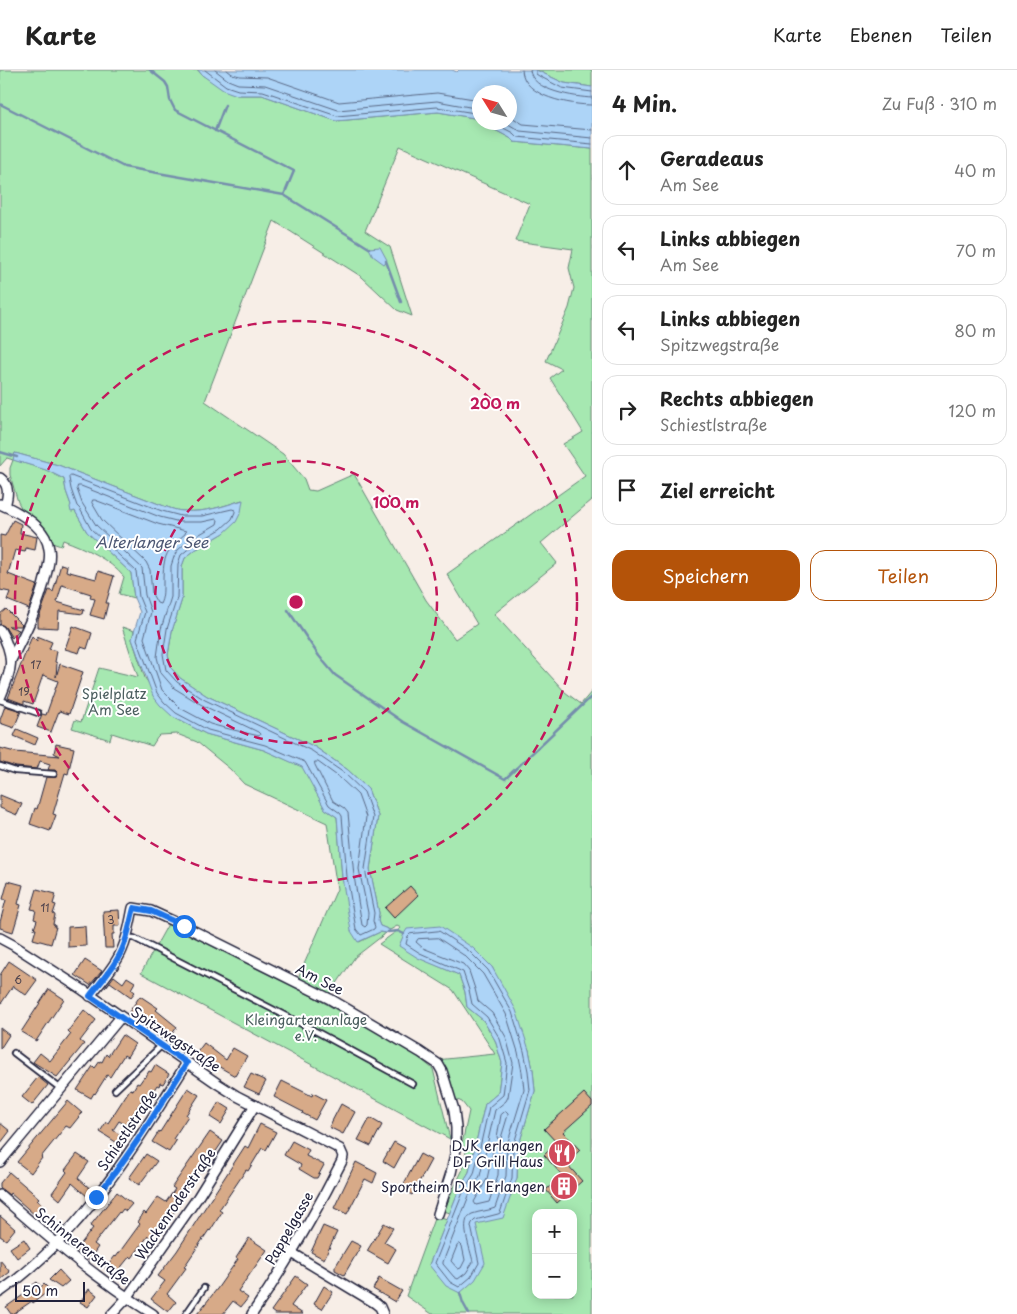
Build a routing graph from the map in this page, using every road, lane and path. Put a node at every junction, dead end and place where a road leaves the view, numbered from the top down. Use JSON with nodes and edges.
{"nodes":[{"id":1,"x":0,"y":478,"type":"edge"},
{"id":2,"x":3,"y":505,"type":"edge"},
{"id":3,"x":0,"y":630,"type":"edge"},
{"id":4,"x":11,"y":660,"type":"junction"},
{"id":5,"x":0,"y":699,"type":"edge"},
{"id":6,"x":38,"y":713,"type":"dead end"},
{"id":7,"x":0,"y":766,"type":"edge"},
{"id":8,"x":54,"y":774,"type":"dead end"},
{"id":9,"x":0,"y":938,"type":"edge"},
{"id":10,"x":127,"y":938,"type":"junction"},
{"id":11,"x":90,"y":996,"type":"junction"},
{"id":12,"x":120,"y":1018,"type":"junction"},
{"id":13,"x":161,"y":1046,"type":"junction"},
{"id":14,"x":14,"y":1053,"type":"dead end"},
{"id":15,"x":187,"y":1063,"type":"junction"},
{"id":16,"x":413,"y":1084,"type":"dead end"},
{"id":17,"x":61,"y":1088,"type":"junction"},
{"id":18,"x":115,"y":1090,"type":"dead end"},
{"id":19,"x":255,"y":1105,"type":"junction"},
{"id":20,"x":343,"y":1153,"type":"joint"},
{"id":21,"x":0,"y":1162,"type":"edge"},
{"id":22,"x":0,"y":1195,"type":"edge"},
{"id":23,"x":438,"y":1214,"type":"dead end"},
{"id":24,"x":57,"y":1245,"type":"junction"},
{"id":25,"x":292,"y":1254,"type":"junction"},
{"id":26,"x":204,"y":1288,"type":"dead end"},
{"id":27,"x":0,"y":1292,"type":"edge"},
{"id":28,"x":127,"y":1298,"type":"junction"},
{"id":29,"x":112,"y":1314,"type":"edge"},
{"id":30,"x":153,"y":1314,"type":"edge"},
{"id":31,"x":186,"y":1314,"type":"edge"},
{"id":32,"x":252,"y":1314,"type":"edge"},
{"id":33,"x":382,"y":1314,"type":"edge"}],
"edges":[{"from":1,"to":2,"type":"street"},
{"from":2,"to":4,"type":"street"},
{"from":3,"to":4,"type":"street"},
{"from":4,"to":5,"type":"street"},
{"from":5,"to":6,"type":"lane"},
{"from":7,"to":8,"type":"lane"},
{"from":9,"to":11,"type":"street","name":"Spitzwegstraße"},
{"from":10,"to":11,"type":"street","name":"Am See"},
{"from":10,"to":16,"type":"lane"},
{"from":10,"to":23,"type":"street","name":"Am See"},
{"from":11,"to":12,"type":"street","name":"Spitzwegstraße"},
{"from":12,"to":13,"type":"street","name":"Spitzwegstraße"},
{"from":12,"to":17,"type":"street"},
{"from":13,"to":15,"type":"street","name":"Spitzwegstraße"},
{"from":13,"to":18,"type":"lane"},
{"from":14,"to":17,"type":"lane"},
{"from":15,"to":19,"type":"street","name":"Spitzwegstraße"},
{"from":15,"to":24,"type":"street","name":"Schiestlstraße"},
{"from":17,"to":21,"type":"street"},
{"from":19,"to":20,"type":"street","name":"Spitzwegstraße"},
{"from":19,"to":28,"type":"street","name":"Wackenroderstraße"},
{"from":20,"to":25,"type":"street","name":"Pappelgasse"},
{"from":22,"to":24,"type":"street","name":"Schinnererstraße"},
{"from":24,"to":27,"type":"street","name":"Schiestlstraße"},
{"from":24,"to":28,"type":"street","name":"Schinnererstraße"},
{"from":25,"to":32,"type":"street","name":"Pappelgasse"},
{"from":25,"to":33,"type":"street"},
{"from":26,"to":31,"type":"lane"},
{"from":28,"to":29,"type":"street","name":"Wackenroderstraße"},
{"from":28,"to":30,"type":"street","name":"Schinnererstraße"}]}
